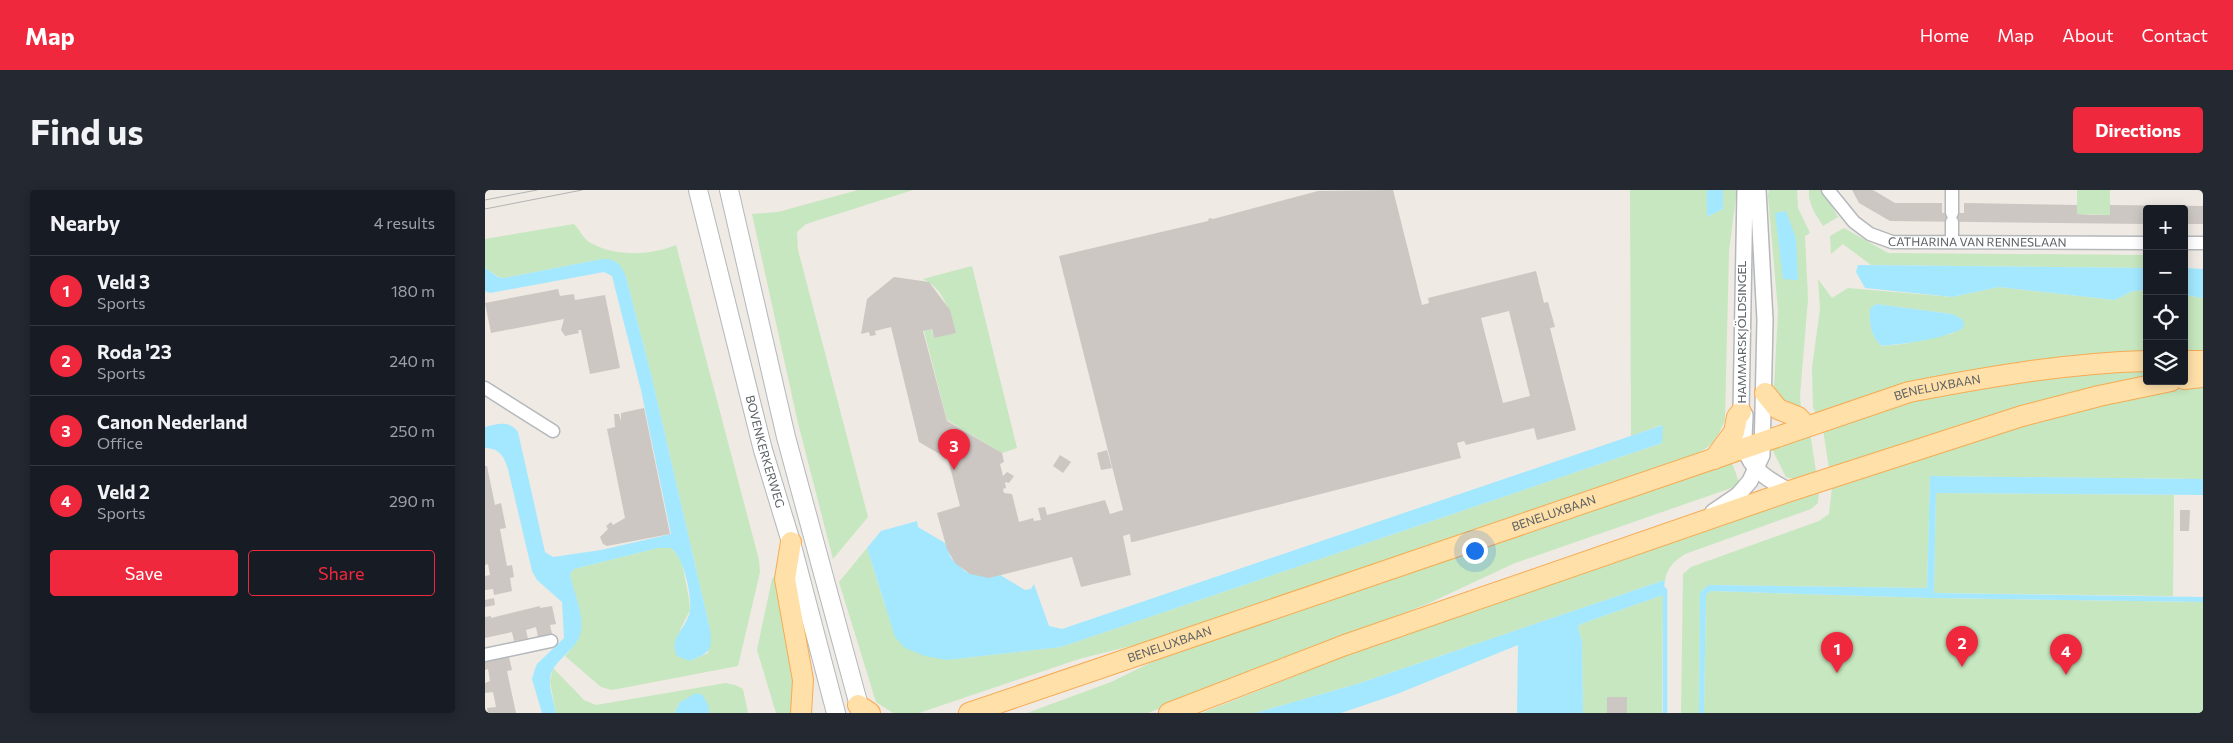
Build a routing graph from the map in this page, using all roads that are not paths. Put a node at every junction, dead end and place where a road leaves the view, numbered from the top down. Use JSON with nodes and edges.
{"nodes":[{"id":1,"x":698,"y":190,"type":"edge"},
{"id":2,"x":729,"y":190,"type":"edge"},
{"id":3,"x":1745,"y":190,"type":"edge"},
{"id":4,"x":1759,"y":190,"type":"edge"},
{"id":5,"x":1828,"y":190,"type":"edge"},
{"id":6,"x":1952,"y":190,"type":"edge"},
{"id":7,"x":1952,"y":242,"type":"junction"},
{"id":8,"x":2143,"y":243,"type":"edge"},
{"id":9,"x":2188,"y":243,"type":"edge"},
{"id":10,"x":2203,"y":243,"type":"edge"},
{"id":11,"x":2188,"y":361,"type":"edge"},
{"id":12,"x":2203,"y":361,"type":"edge"},
{"id":13,"x":2143,"y":362,"type":"edge"},
{"id":14,"x":2203,"y":377,"type":"edge"},
{"id":15,"x":2188,"y":379,"type":"edge"},
{"id":16,"x":2152,"y":385,"type":"edge"},
{"id":17,"x":485,"y":388,"type":"edge"},
{"id":18,"x":1765,"y":393,"type":"junction"},
{"id":19,"x":1741,"y":412,"type":"junction"},
{"id":20,"x":1807,"y":426,"type":"junction"},
{"id":21,"x":553,"y":431,"type":"dead end"},
{"id":22,"x":1754,"y":444,"type":"junction"},
{"id":23,"x":1714,"y":459,"type":"junction"},
{"id":24,"x":1757,"y":469,"type":"junction"},
{"id":25,"x":1790,"y":491,"type":"junction"},
{"id":26,"x":1695,"y":525,"type":"junction"},
{"id":27,"x":791,"y":542,"type":"junction"},
{"id":28,"x":551,"y":641,"type":"dead end"},
{"id":29,"x":485,"y":656,"type":"edge"},
{"id":30,"x":863,"y":710,"type":"edge"},
{"id":31,"x":801,"y":713,"type":"edge"},
{"id":32,"x":836,"y":713,"type":"edge"},
{"id":33,"x":969,"y":713,"type":"edge"},
{"id":34,"x":1169,"y":713,"type":"edge"}],
"edges":[{"from":1,"to":27,"type":"main road","name":"BOVENKERKERWEG"},
{"from":2,"to":30,"type":"main road","name":"BOVENKERKERWEG"},
{"from":3,"to":19,"type":"street","name":"HAMMARSKJÖLDSINGEL"},
{"from":4,"to":18,"type":"street","name":"HAMMARSKJÖLDSINGEL"},
{"from":5,"to":7,"type":"street","name":"CATHARINA VAN RENNESLAAN"},
{"from":6,"to":7,"type":"street"},
{"from":7,"to":8,"type":"street","name":"CATHARINA VAN RENNESLAAN"},
{"from":9,"to":10,"type":"street"},
{"from":11,"to":12,"type":"main road"},
{"from":13,"to":20,"type":"main road","name":"BENELUXBAAN"},
{"from":14,"to":15,"type":"main road"},
{"from":16,"to":25,"type":"main road"},
{"from":17,"to":21,"type":"street"},
{"from":18,"to":20,"type":"main road"},
{"from":18,"to":22,"type":"street","name":"HAMMARSKJÖLDSINGEL"},
{"from":19,"to":22,"type":"street","name":"HAMMARSKJÖLDSINGEL"},
{"from":19,"to":23,"type":"main road"},
{"from":20,"to":22,"type":"main road","name":"BENELUXBAAN"},
{"from":22,"to":23,"type":"main road","name":"BENELUXBAAN"},
{"from":22,"to":24,"type":"street","name":"HAMMARSKJÖLDSINGEL"},
{"from":23,"to":33,"type":"main road","name":"BENELUXBAAN"},
{"from":24,"to":25,"type":"street","name":"HAMMARSKJÖLDSINGEL"},
{"from":24,"to":26,"type":"street"},
{"from":25,"to":26,"type":"main road"},
{"from":26,"to":34,"type":"main road"},
{"from":27,"to":31,"type":"main road"},
{"from":27,"to":32,"type":"main road","name":"BOVENKERKERWEG"},
{"from":28,"to":29,"type":"street"}]}
